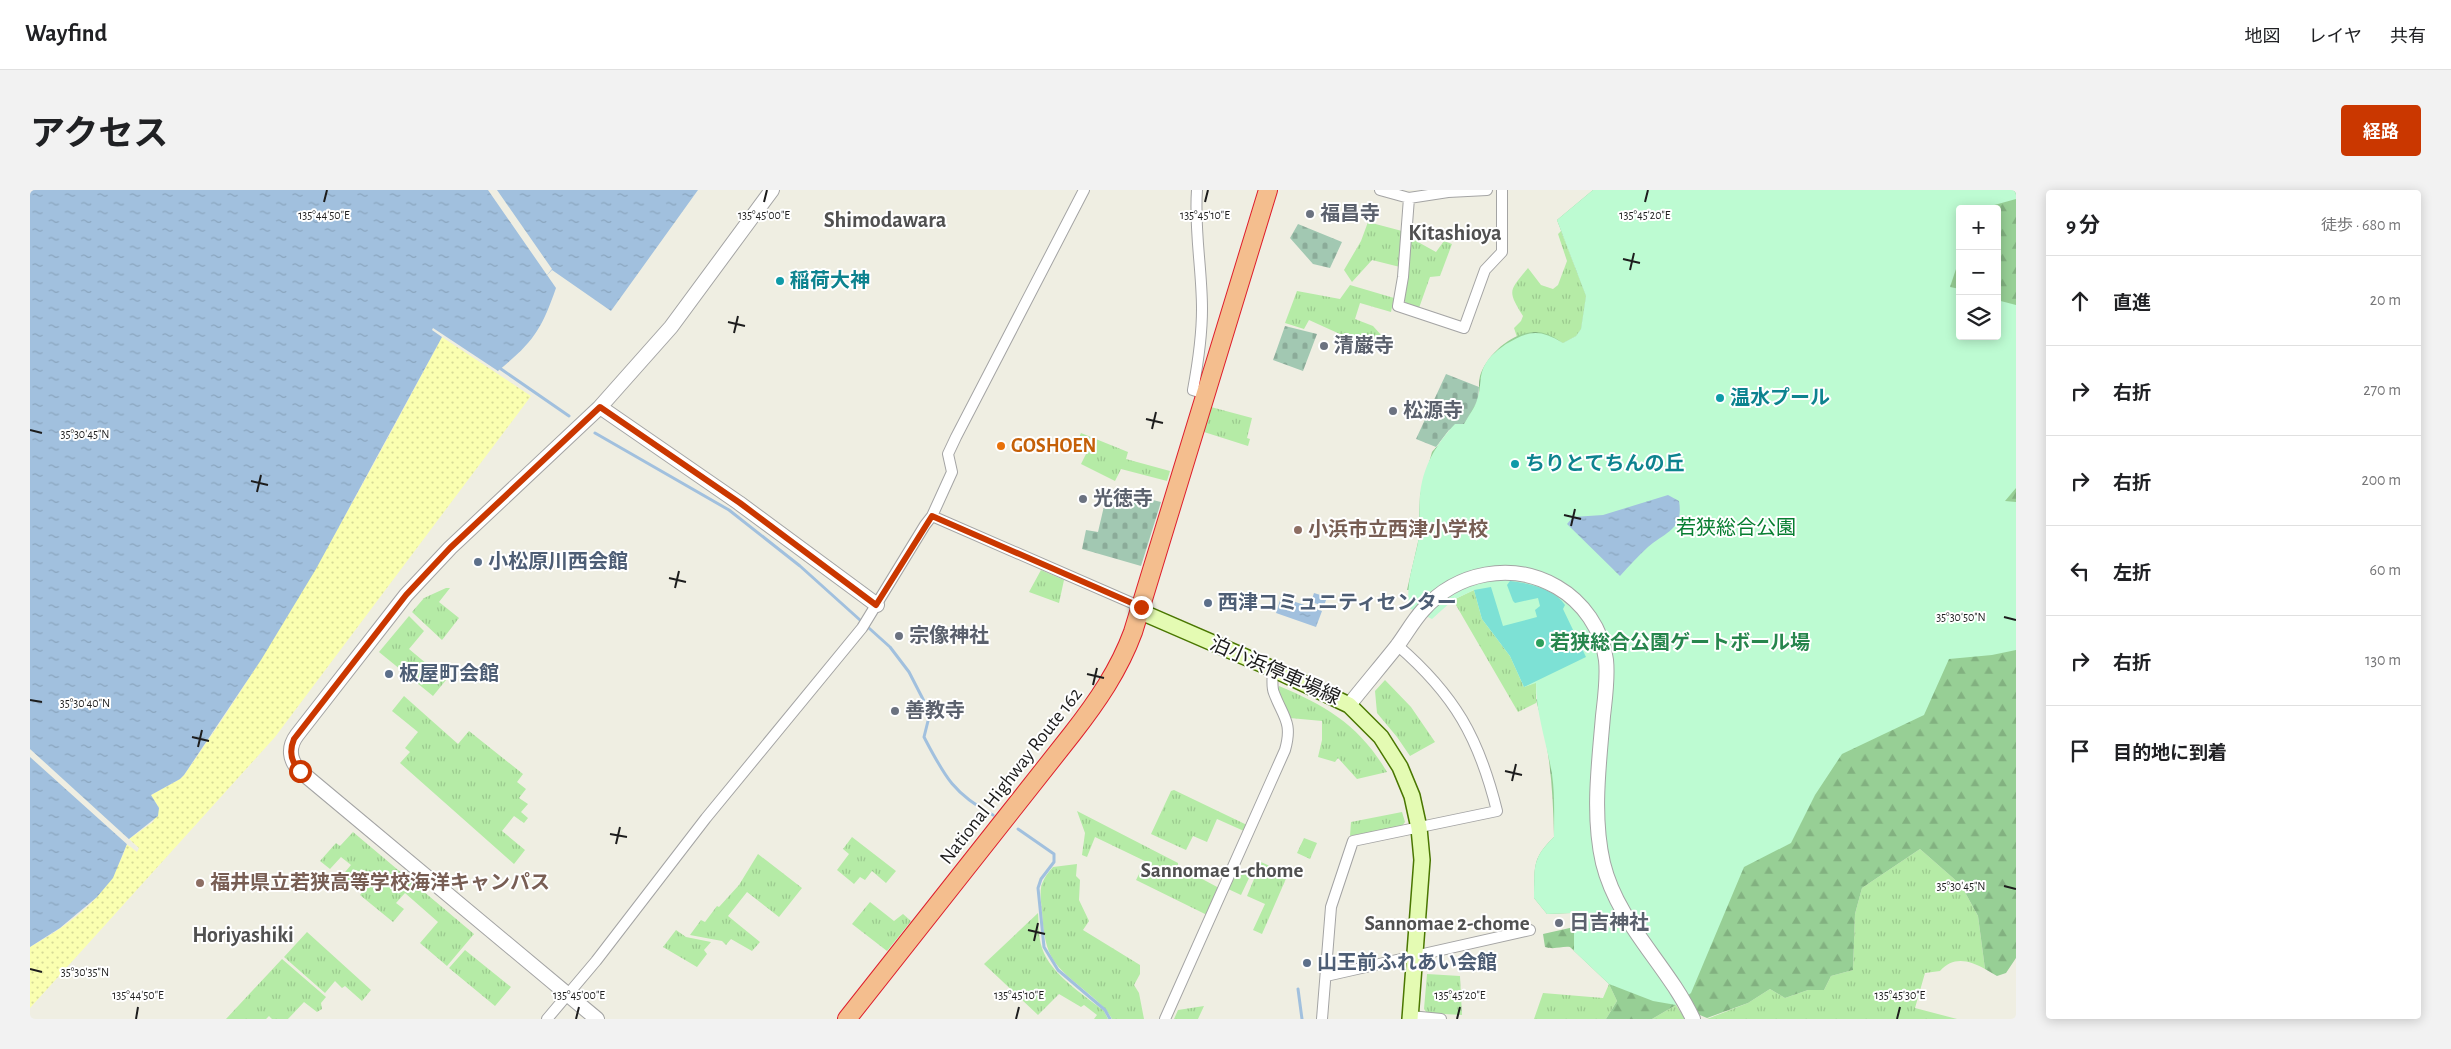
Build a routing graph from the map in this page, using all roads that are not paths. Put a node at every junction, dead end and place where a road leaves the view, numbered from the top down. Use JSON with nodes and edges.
{"nodes":[{"id":1,"x":772,"y":190,"type":"edge"},
{"id":2,"x":1084,"y":190,"type":"edge"},
{"id":3,"x":1197,"y":190,"type":"edge"},
{"id":4,"x":1268,"y":190,"type":"edge"},
{"id":5,"x":1380,"y":190,"type":"edge"},
{"id":6,"x":1487,"y":190,"type":"edge"},
{"id":7,"x":1502,"y":190,"type":"edge"},
{"id":8,"x":1409,"y":198,"type":"junction"},
{"id":9,"x":1205,"y":394,"type":"junction"},
{"id":10,"x":600,"y":407,"type":"junction"},
{"id":11,"x":932,"y":516,"type":"junction"},
{"id":12,"x":876,"y":605,"type":"junction"},
{"id":13,"x":1140,"y":609,"type":"junction"},
{"id":14,"x":1397,"y":645,"type":"junction"},
{"id":15,"x":1273,"y":669,"type":"junction"},
{"id":16,"x":1349,"y":705,"type":"junction"},
{"id":17,"x":1419,"y":828,"type":"junction"},
{"id":18,"x":1530,"y":930,"type":"dead end"},
{"id":19,"x":1413,"y":957,"type":"junction"},
{"id":20,"x":1326,"y":976,"type":"junction"},
{"id":21,"x":568,"y":994,"type":"junction"},
{"id":22,"x":1410,"y":1018,"type":"edge"},
{"id":23,"x":547,"y":1019,"type":"edge"},
{"id":24,"x":597,"y":1019,"type":"edge"},
{"id":25,"x":847,"y":1019,"type":"edge"},
{"id":26,"x":1165,"y":1019,"type":"edge"},
{"id":27,"x":1322,"y":1019,"type":"edge"},
{"id":28,"x":1441,"y":1019,"type":"edge"},
{"id":29,"x":1693,"y":1019,"type":"edge"}],
"edges":[{"from":1,"to":10,"type":"street"},
{"from":2,"to":11,"type":"street"},
{"from":3,"to":9,"type":"street"},
{"from":4,"to":9,"type":"highway","name":"National Highway Route 162"},
{"from":5,"to":8,"type":"street"},
{"from":6,"to":8,"type":"street"},
{"from":7,"to":8,"type":"street"},
{"from":9,"to":13,"type":"highway","name":"National Highway Route 162"},
{"from":10,"to":12,"type":"street"},
{"from":10,"to":21,"type":"street"},
{"from":11,"to":12,"type":"street"},
{"from":11,"to":13,"type":"street"},
{"from":12,"to":21,"type":"street"},
{"from":13,"to":15,"type":"main road","name":"泊小浜停車場線"},
{"from":13,"to":25,"type":"highway","name":"National Highway Route 162"},
{"from":14,"to":16,"type":"street"},
{"from":14,"to":17,"type":"street"},
{"from":14,"to":29,"type":"street"},
{"from":15,"to":16,"type":"main road","name":"泊小浜停車場線"},
{"from":15,"to":26,"type":"street"},
{"from":16,"to":17,"type":"main road","name":"泊小浜停車場線"},
{"from":17,"to":19,"type":"main road","name":"泊小浜停車場線"},
{"from":17,"to":20,"type":"street"},
{"from":18,"to":19,"type":"street"},
{"from":19,"to":20,"type":"street"},
{"from":19,"to":22,"type":"main road","name":"泊小浜停車場線"},
{"from":20,"to":27,"type":"street"},
{"from":21,"to":23,"type":"street"},
{"from":21,"to":24,"type":"street"},
{"from":22,"to":28,"type":"street"}]}
